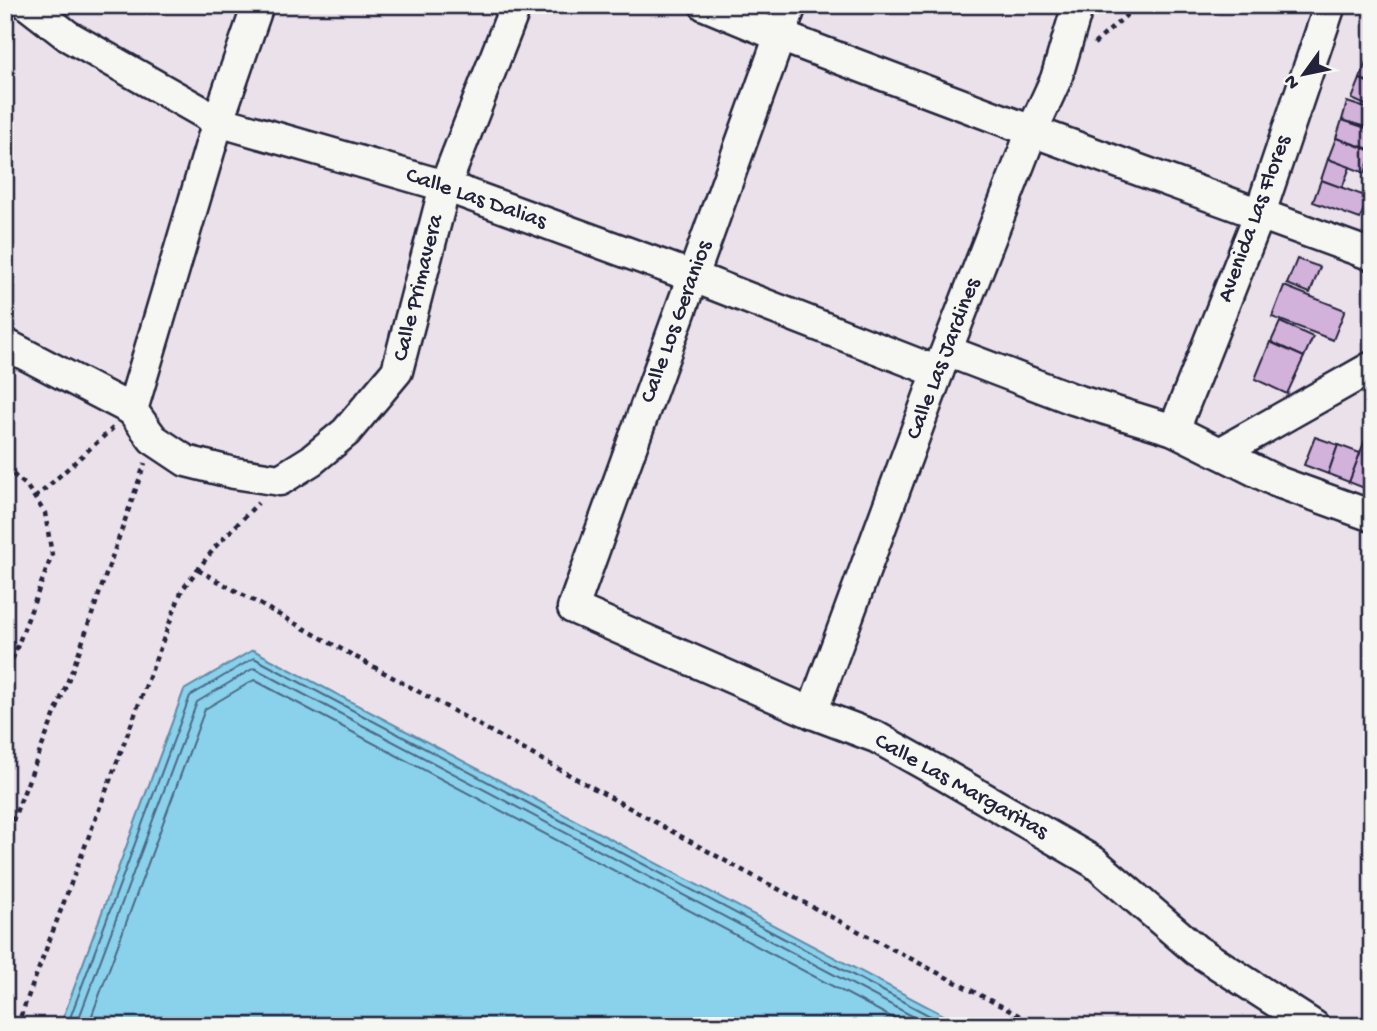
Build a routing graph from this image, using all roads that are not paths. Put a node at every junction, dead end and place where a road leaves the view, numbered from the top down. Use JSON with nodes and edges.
{"nodes":[{"id":1,"x":28,"y":5,"type":"edge"},
{"id":2,"x":258,"y":5,"type":"edge"},
{"id":3,"x":516,"y":5,"type":"edge"},
{"id":4,"x":705,"y":5,"type":"edge"},
{"id":5,"x":791,"y":5,"type":"edge"},
{"id":6,"x":1078,"y":5,"type":"edge"},
{"id":7,"x":1330,"y":5,"type":"edge"},
{"id":8,"x":780,"y":36,"type":"junction"},
{"id":9,"x":218,"y":121,"type":"junction"},
{"id":10,"x":1032,"y":131,"type":"junction"},
{"id":11,"x":445,"y":186,"type":"junction"},
{"id":12,"x":1260,"y":214,"type":"junction"},
{"id":13,"x":1372,"y":255,"type":"edge"},
{"id":14,"x":694,"y":276,"type":"junction"},
{"id":15,"x":5,"y":344,"type":"edge"},
{"id":16,"x":943,"y":362,"type":"junction"},
{"id":17,"x":1372,"y":367,"type":"edge"},
{"id":18,"x":132,"y":410,"type":"junction"},
{"id":19,"x":1174,"y":430,"type":"junction"},
{"id":20,"x":1220,"y":453,"type":"junction"},
{"id":21,"x":1372,"y":516,"type":"edge"},
{"id":22,"x":573,"y":608,"type":"joint"},
{"id":23,"x":812,"y":713,"type":"junction"},
{"id":24,"x":1314,"y":1026,"type":"edge"}],
"edges":[{"from":1,"to":9,"type":"street","name":"Calle Las Dalias"},
{"from":2,"to":9,"type":"street"},
{"from":3,"to":11,"type":"street","name":"Calle Primavera"},
{"from":4,"to":8,"type":"street"},
{"from":5,"to":8,"type":"street","name":"Calle Los Geranios"},
{"from":6,"to":10,"type":"street","name":"Calle Las Jardines"},
{"from":7,"to":12,"type":"street","name":"Avenida Las Flores"},
{"from":8,"to":10,"type":"street"},
{"from":8,"to":14,"type":"street","name":"Calle Los Geranios"},
{"from":9,"to":11,"type":"street","name":"Calle Las Dalias"},
{"from":9,"to":18,"type":"street"},
{"from":10,"to":12,"type":"street"},
{"from":10,"to":16,"type":"street","name":"Calle Las Jardines"},
{"from":11,"to":14,"type":"street","name":"Calle Las Dalias"},
{"from":11,"to":18,"type":"street","name":"Calle Primavera"},
{"from":12,"to":13,"type":"street"},
{"from":12,"to":19,"type":"street","name":"Avenida Las Flores"},
{"from":14,"to":16,"type":"street","name":"Calle Las Dalias"},
{"from":14,"to":22,"type":"street","name":"Calle Los Geranios"},
{"from":15,"to":18,"type":"street"},
{"from":16,"to":19,"type":"street","name":"Calle Las Dalias"},
{"from":16,"to":23,"type":"street","name":"Calle Las Jardines"},
{"from":17,"to":20,"type":"street"},
{"from":19,"to":20,"type":"street","name":"Calle Las Dalias"},
{"from":20,"to":21,"type":"street","name":"Calle Las Dalias"},
{"from":22,"to":23,"type":"street","name":"Calle Las Margaritas"},
{"from":23,"to":24,"type":"street","name":"Calle Las Margaritas"}]}
